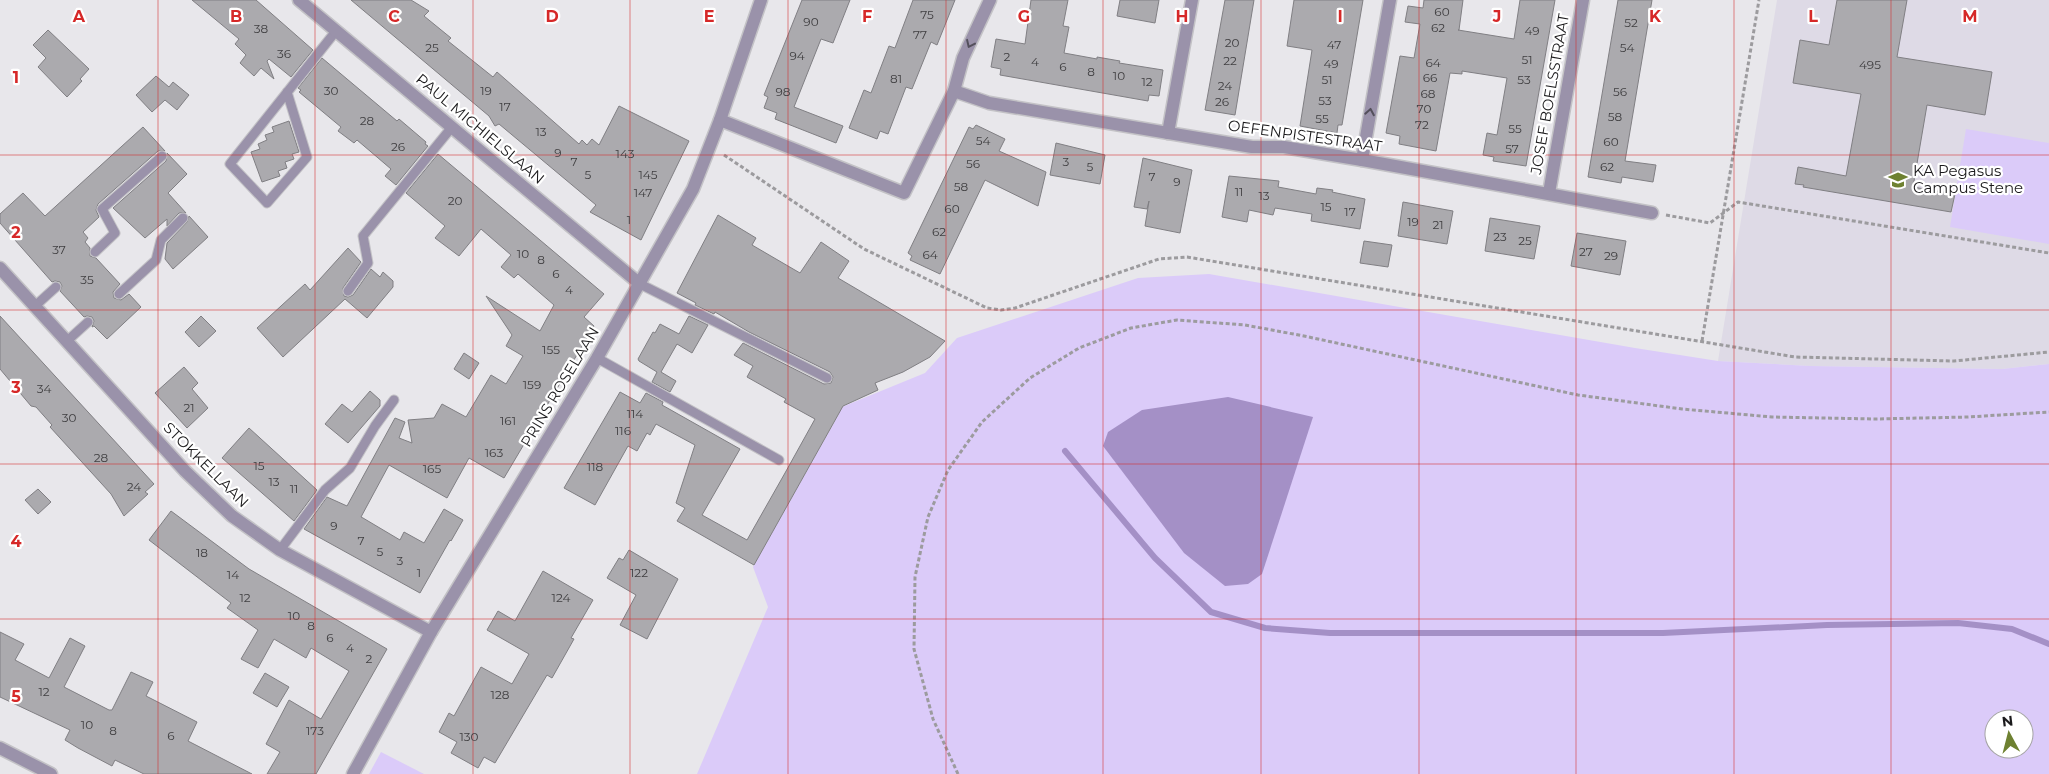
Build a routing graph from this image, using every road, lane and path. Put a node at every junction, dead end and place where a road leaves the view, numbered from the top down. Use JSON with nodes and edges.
{"nodes":[{"id":1,"x":299,"y":0,"type":"edge"},
{"id":2,"x":761,"y":0,"type":"edge"},
{"id":3,"x":990,"y":0,"type":"edge"},
{"id":4,"x":1192,"y":0,"type":"edge"},
{"id":5,"x":1390,"y":0,"type":"edge"},
{"id":6,"x":1583,"y":0,"type":"edge"},
{"id":7,"x":1759,"y":0,"type":"edge"},
{"id":8,"x":336,"y":31,"type":"junction"},
{"id":9,"x":954,"y":91,"type":"junction"},
{"id":10,"x":287,"y":92,"type":"junction"},
{"id":11,"x":720,"y":120,"type":"junction"},
{"id":12,"x":452,"y":127,"type":"junction"},
{"id":13,"x":1168,"y":133,"type":"junction"},
{"id":14,"x":710,"y":146,"type":"junction"},
{"id":15,"x":162,"y":156,"type":"dead end"},
{"id":16,"x":1362,"y":160,"type":"junction"},
{"id":17,"x":1549,"y":193,"type":"junction"},
{"id":18,"x":1724,"y":212,"type":"junction"},
{"id":19,"x":1652,"y":213,"type":"joint"},
{"id":20,"x":183,"y":218,"type":"dead end"},
{"id":21,"x":95,"y":252,"type":"dead end"},
{"id":22,"x":2049,"y":253,"type":"edge"},
{"id":23,"x":0,"y":268,"type":"edge"},
{"id":24,"x":640,"y":284,"type":"junction"},
{"id":25,"x":56,"y":287,"type":"dead end"},
{"id":26,"x":348,"y":291,"type":"dead end"},
{"id":27,"x":120,"y":294,"type":"dead end"},
{"id":28,"x":35,"y":306,"type":"junction"},
{"id":29,"x":88,"y":322,"type":"dead end"},
{"id":30,"x":67,"y":341,"type":"junction"},
{"id":31,"x":1702,"y":341,"type":"junction"},
{"id":32,"x":2049,"y":352,"type":"edge"},
{"id":33,"x":597,"y":358,"type":"junction"},
{"id":34,"x":827,"y":378,"type":"dead end"},
{"id":35,"x":394,"y":400,"type":"dead end"},
{"id":36,"x":2049,"y":412,"type":"edge"},
{"id":37,"x":779,"y":460,"type":"dead end"},
{"id":38,"x":280,"y":550,"type":"junction"},
{"id":39,"x":431,"y":632,"type":"junction"},
{"id":40,"x":0,"y":748,"type":"edge"},
{"id":41,"x":51,"y":774,"type":"edge"},
{"id":42,"x":353,"y":774,"type":"edge"},
{"id":43,"x":958,"y":774,"type":"edge"}],
"edges":[{"from":1,"to":8,"type":"street","name":"PAUL MICHIELSLAAN"},
{"from":2,"to":11,"type":"street","name":"PRINS ROSELAAN"},
{"from":3,"to":9,"type":"street","one_way":true},
{"from":4,"to":13,"type":"street"},
{"from":16,"to":5,"type":"street","one_way":true},
{"from":6,"to":17,"type":"street","name":"JOSEF BOELSSTRAAT"},
{"from":7,"to":18,"type":"path"},
{"from":8,"to":10,"type":"lane"},
{"from":8,"to":12,"type":"street","name":"PAUL MICHIELSLAAN"},
{"from":9,"to":11,"type":"street"},
{"from":9,"to":13,"type":"street","name":"OEFENPISTESTRAAT"},
{"from":10,"to":10,"type":"lane"},
{"from":11,"to":14,"type":"street","name":"PRINS ROSELAAN"},
{"from":12,"to":24,"type":"street","name":"PAUL MICHIELSLAAN"},
{"from":12,"to":26,"type":"lane"},
{"from":13,"to":16,"type":"street","name":"OEFENPISTESTRAAT"},
{"from":14,"to":24,"type":"street","name":"PRINS ROSELAAN"},
{"from":14,"to":31,"type":"path"},
{"from":15,"to":21,"type":"lane"},
{"from":16,"to":17,"type":"street","name":"OEFENPISTESTRAAT"},
{"from":17,"to":19,"type":"street","name":"OEFENPISTESTRAAT"},
{"from":18,"to":19,"type":"path"},
{"from":18,"to":22,"type":"path"},
{"from":18,"to":31,"type":"path"},
{"from":20,"to":27,"type":"lane"},
{"from":23,"to":28,"type":"street","name":"STOKKELLAAN"},
{"from":24,"to":33,"type":"street","name":"PRINS ROSELAAN"},
{"from":24,"to":34,"type":"lane"},
{"from":25,"to":28,"type":"lane"},
{"from":28,"to":30,"type":"street","name":"STOKKELLAAN"},
{"from":29,"to":30,"type":"lane"},
{"from":30,"to":38,"type":"street","name":"STOKKELLAAN"},
{"from":31,"to":32,"type":"path"},
{"from":33,"to":37,"type":"lane"},
{"from":33,"to":39,"type":"street","name":"PRINS ROSELAAN"},
{"from":35,"to":38,"type":"lane"},
{"from":36,"to":43,"type":"path"},
{"from":38,"to":39,"type":"street","name":"STOKKELLAAN"},
{"from":39,"to":42,"type":"street","name":"PRINS ROSELAAN"},
{"from":40,"to":41,"type":"street"}]}
